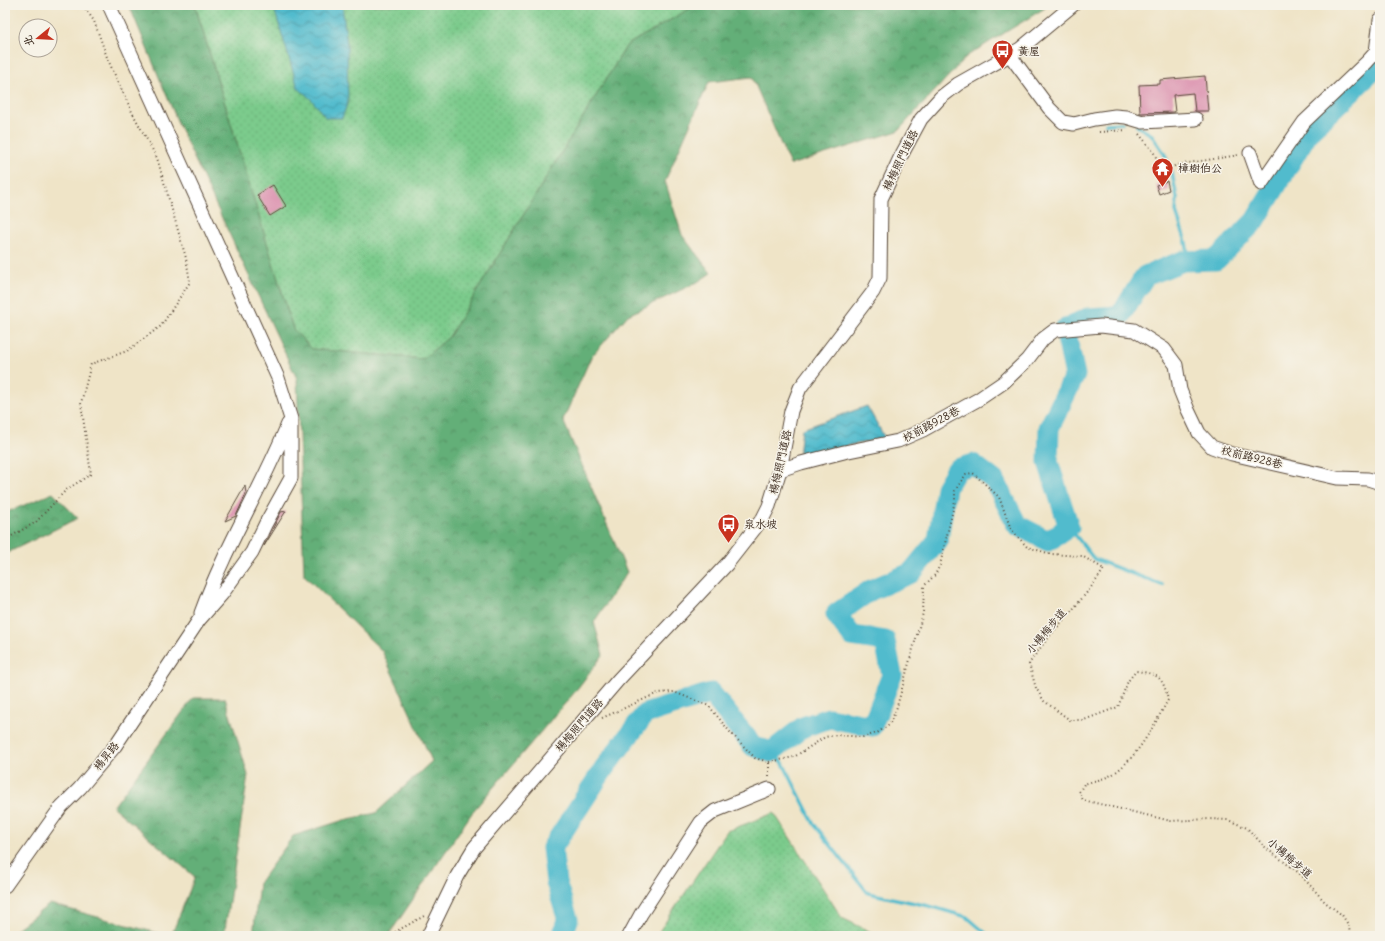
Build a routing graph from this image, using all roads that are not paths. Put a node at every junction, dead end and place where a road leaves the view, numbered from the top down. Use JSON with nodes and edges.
{"nodes":[{"id":1,"x":109,"y":5,"type":"edge"},
{"id":2,"x":1073,"y":5,"type":"edge"},
{"id":3,"x":1380,"y":20,"type":"edge"},
{"id":4,"x":1010,"y":54,"type":"junction"},
{"id":5,"x":1196,"y":119,"type":"dead end"},
{"id":6,"x":1250,"y":153,"type":"road end"},
{"id":7,"x":291,"y":418,"type":"junction"},
{"id":8,"x":780,"y":470,"type":"junction"},
{"id":9,"x":1380,"y":483,"type":"edge"},
{"id":10,"x":198,"y":620,"type":"junction"},
{"id":11,"x":769,"y":789,"type":"road end"},
{"id":12,"x":5,"y":886,"type":"edge"},
{"id":13,"x":428,"y":936,"type":"edge"},
{"id":14,"x":629,"y":936,"type":"edge"}],
"edges":[{"from":1,"to":7,"type":"street"},
{"from":2,"to":4,"type":"street","name":"楊梅照門道路"},
{"from":3,"to":6,"type":"street"},
{"from":4,"to":5,"type":"street"},
{"from":4,"to":8,"type":"street","name":"楊梅照門道路"},
{"from":7,"to":10,"type":"street"},
{"from":7,"to":10,"type":"street"},
{"from":8,"to":9,"type":"street","name":"校前路928巷"},
{"from":8,"to":13,"type":"street","name":"楊梅照門道路"},
{"from":10,"to":12,"type":"street","name":"楊昇路"},
{"from":11,"to":14,"type":"street"}]}
